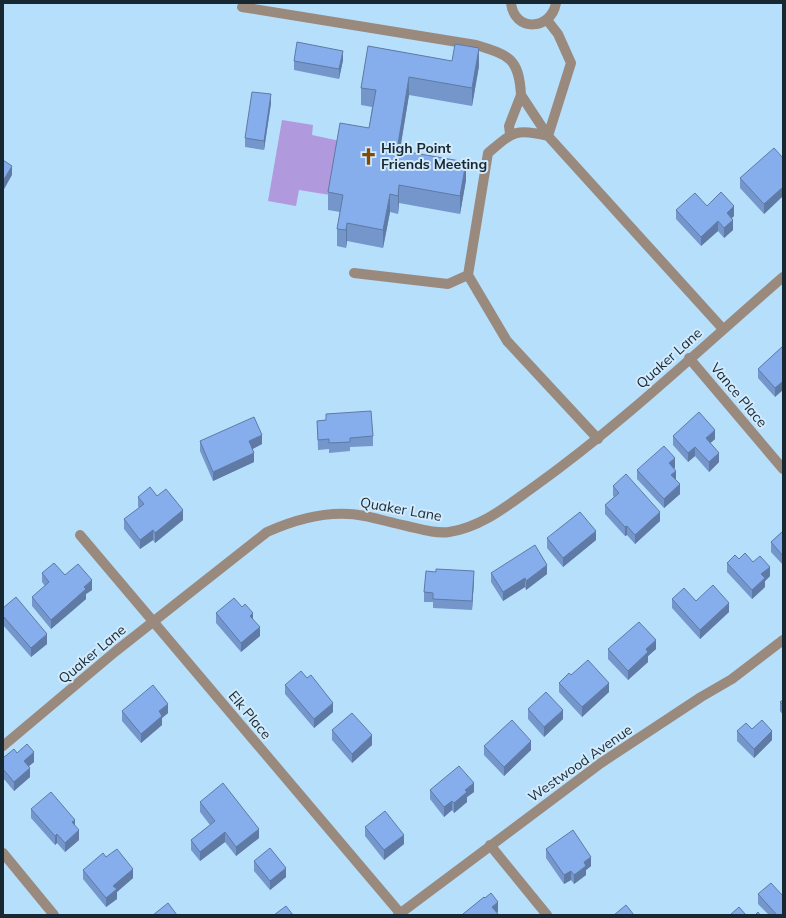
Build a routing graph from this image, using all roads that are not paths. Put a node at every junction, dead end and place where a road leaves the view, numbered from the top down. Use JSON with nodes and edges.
{"nodes":[{"id":1,"x":511,"y":3,"type":"edge"},
{"id":2,"x":556,"y":3,"type":"edge"},
{"id":3,"x":242,"y":6,"type":"dead end"},
{"id":4,"x":547,"y":20,"type":"junction"},
{"id":5,"x":522,"y":95,"type":"junction"},
{"id":6,"x":510,"y":134,"type":"junction"},
{"id":7,"x":548,"y":136,"type":"junction"},
{"id":8,"x":354,"y":273,"type":"dead end"},
{"id":9,"x":468,"y":275,"type":"junction"},
{"id":10,"x":783,"y":277,"type":"edge"},
{"id":11,"x":723,"y":329,"type":"junction"},
{"id":12,"x":689,"y":358,"type":"junction"},
{"id":13,"x":598,"y":439,"type":"junction"},
{"id":14,"x":783,"y":469,"type":"edge"},
{"id":15,"x":80,"y":535,"type":"dead end"},
{"id":16,"x":153,"y":622,"type":"junction"},
{"id":17,"x":783,"y":640,"type":"edge"},
{"id":18,"x":3,"y":746,"type":"edge"},
{"id":19,"x":490,"y":845,"type":"junction"},
{"id":20,"x":3,"y":853,"type":"edge"},
{"id":21,"x":399,"y":914,"type":"edge"},
{"id":22,"x":54,"y":915,"type":"edge"},
{"id":23,"x":547,"y":915,"type":"edge"}],
"edges":[{"from":1,"to":4,"type":"street"},
{"from":2,"to":4,"type":"street"},
{"from":3,"to":5,"type":"street"},
{"from":4,"to":7,"type":"street"},
{"from":5,"to":6,"type":"street"},
{"from":5,"to":7,"type":"street"},
{"from":6,"to":7,"type":"street"},
{"from":6,"to":9,"type":"street"},
{"from":7,"to":11,"type":"street"},
{"from":8,"to":9,"type":"street"},
{"from":9,"to":13,"type":"street"},
{"from":10,"to":11,"type":"street","name":"Quaker Lane"},
{"from":11,"to":12,"type":"street","name":"Quaker Lane"},
{"from":12,"to":13,"type":"street","name":"Quaker Lane"},
{"from":12,"to":14,"type":"street","name":"Vance Place"},
{"from":13,"to":16,"type":"street","name":"Quaker Lane"},
{"from":15,"to":16,"type":"street","name":"Elk Place"},
{"from":16,"to":18,"type":"street","name":"Quaker Lane"},
{"from":16,"to":21,"type":"street","name":"Elk Place"},
{"from":17,"to":19,"type":"street","name":"Westwood Avenue"},
{"from":19,"to":21,"type":"street","name":"Westwood Avenue"},
{"from":19,"to":23,"type":"street"},
{"from":20,"to":22,"type":"street"}]}
